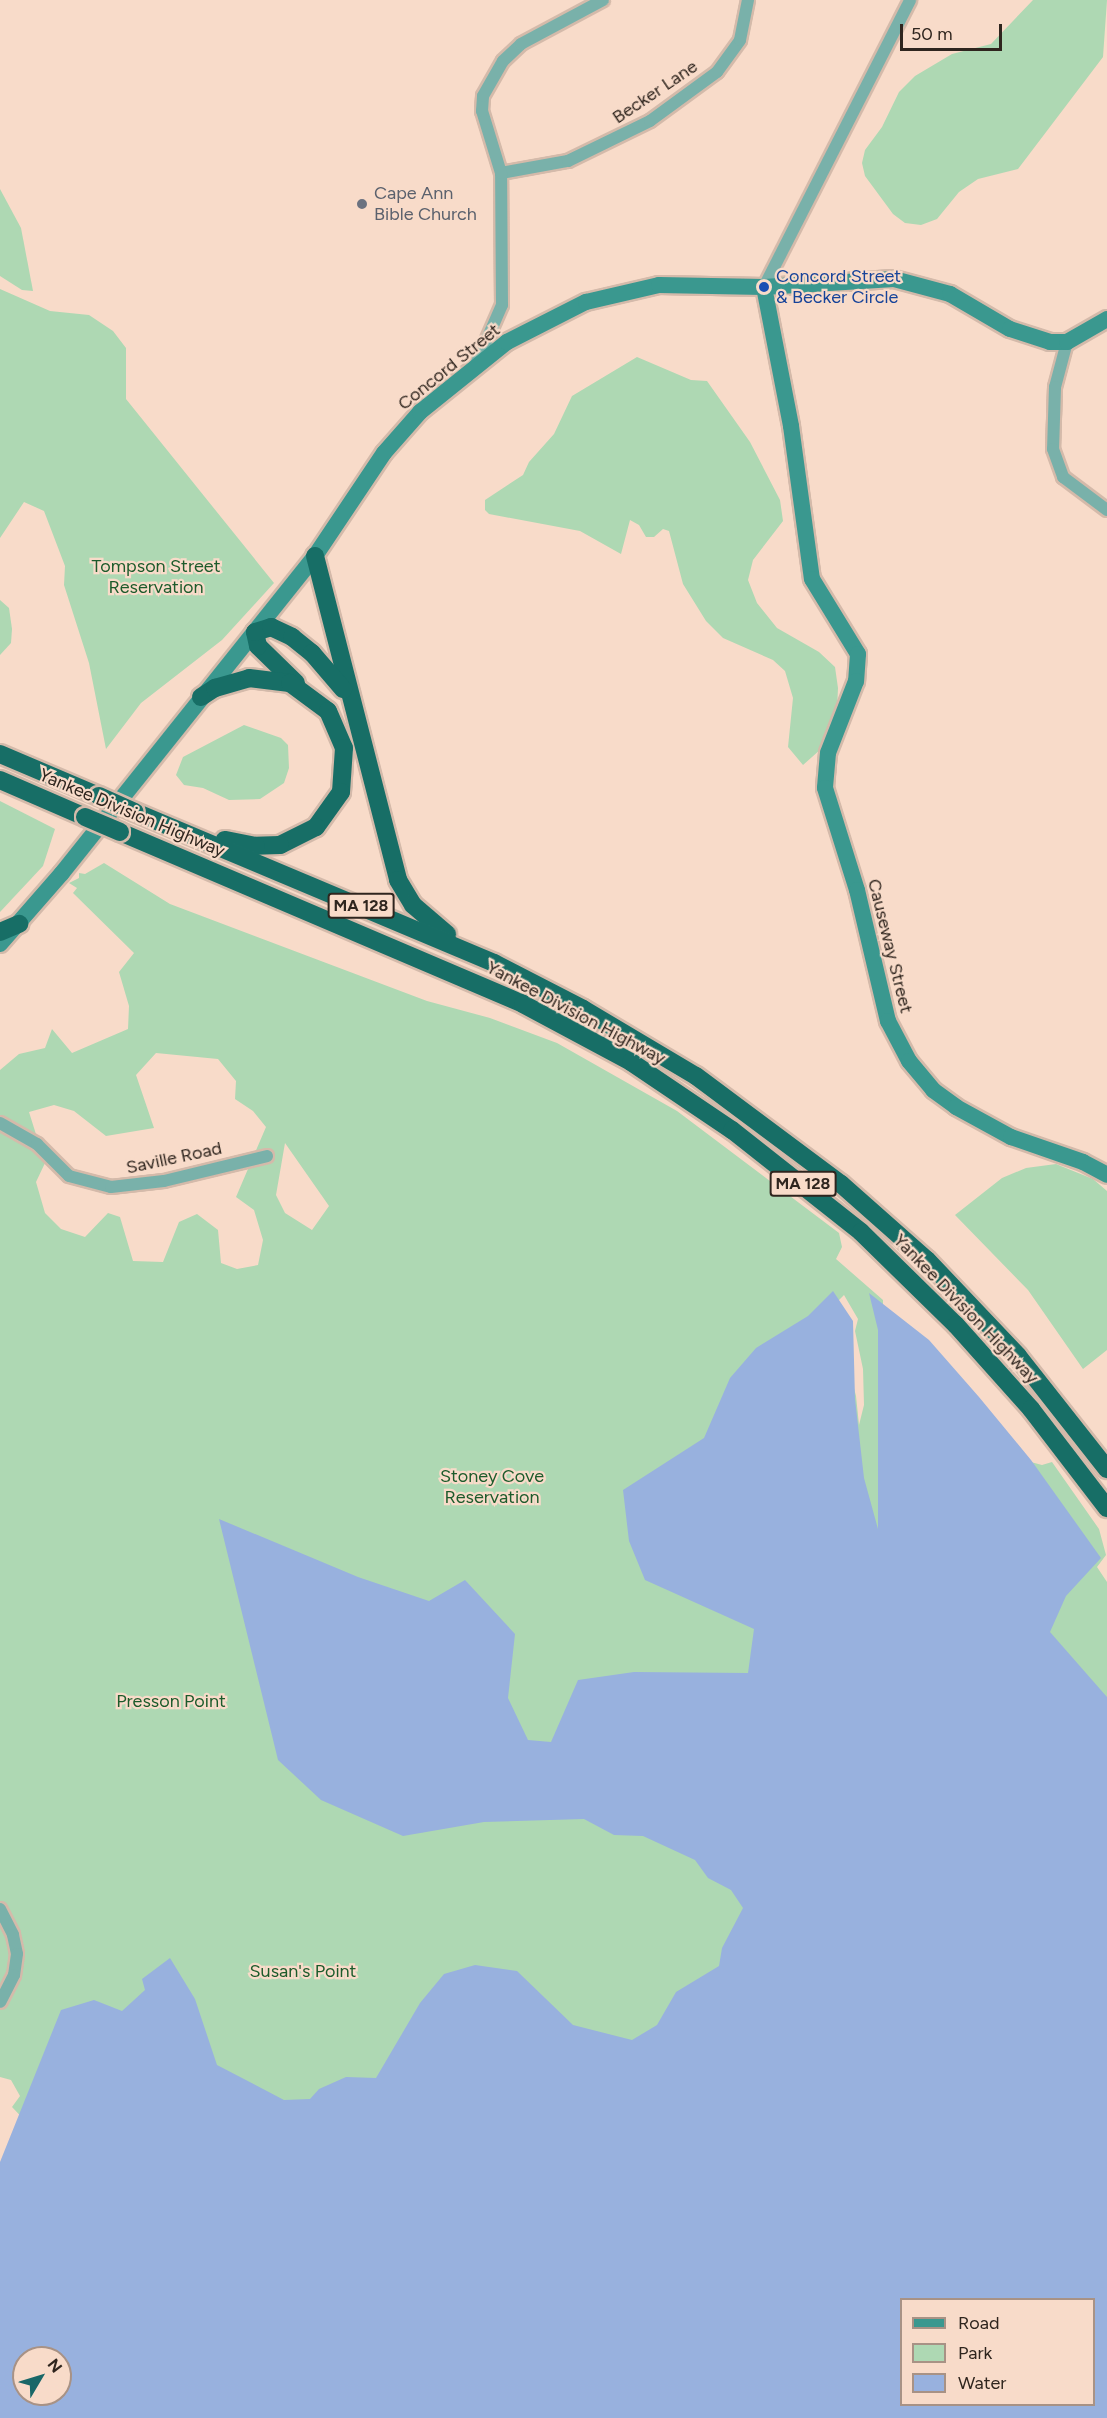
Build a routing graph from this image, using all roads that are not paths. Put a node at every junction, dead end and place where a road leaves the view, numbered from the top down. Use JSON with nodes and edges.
{"nodes":[{"id":1,"x":603,"y":0,"type":"edge"},
{"id":2,"x":748,"y":0,"type":"edge"},
{"id":3,"x":910,"y":0,"type":"edge"},
{"id":4,"x":501,"y":172,"type":"junction"},
{"id":5,"x":764,"y":287,"type":"junction"},
{"id":6,"x":1107,"y":319,"type":"edge"},
{"id":7,"x":1067,"y":342,"type":"junction"},
{"id":8,"x":474,"y":369,"type":"junction"},
{"id":9,"x":1107,"y":510,"type":"edge"},
{"id":10,"x":315,"y":556,"type":"junction"},
{"id":11,"x":255,"y":632,"type":"junction"},
{"id":12,"x":302,"y":688,"type":"junction"},
{"id":13,"x":348,"y":695,"type":"junction"},
{"id":14,"x":201,"y":697,"type":"junction"},
{"id":15,"x":0,"y":754,"type":"edge"},
{"id":16,"x":0,"y":780,"type":"edge"},
{"id":17,"x":0,"y":792,"type":"edge"},
{"id":18,"x":135,"y":812,"type":"junction"},
{"id":19,"x":82,"y":816,"type":"junction"},
{"id":20,"x":19,"y":924,"type":"junction"},
{"id":21,"x":0,"y":932,"type":"edge"},
{"id":22,"x":0,"y":944,"type":"edge"},
{"id":23,"x":583,"y":1009,"type":"junction"},
{"id":24,"x":0,"y":1123,"type":"edge"},
{"id":25,"x":267,"y":1156,"type":"dead end"},
{"id":26,"x":1107,"y":1175,"type":"edge"},
{"id":27,"x":1107,"y":1469,"type":"edge"},
{"id":28,"x":1107,"y":1508,"type":"edge"},
{"id":29,"x":0,"y":1909,"type":"edge"},
{"id":30,"x":0,"y":2002,"type":"edge"}],
"edges":[{"from":1,"to":4,"type":"street"},
{"from":2,"to":4,"type":"street","name":"Becker Lane"},
{"from":3,"to":5,"type":"street"},
{"from":4,"to":8,"type":"street"},
{"from":5,"to":7,"type":"street","name":"Concord Street"},
{"from":5,"to":8,"type":"street","name":"Concord Street"},
{"from":5,"to":26,"type":"street","name":"Causeway Street"},
{"from":6,"to":7,"type":"street"},
{"from":7,"to":9,"type":"street"},
{"from":8,"to":10,"type":"street","name":"Concord Street"},
{"from":10,"to":11,"type":"street","name":"Concord Street"},
{"from":10,"to":13,"type":"highway"},
{"from":11,"to":12,"type":"highway"},
{"from":11,"to":13,"type":"highway"},
{"from":11,"to":14,"type":"street","name":"Concord Street"},
{"from":12,"to":14,"type":"highway"},
{"from":12,"to":18,"type":"highway"},
{"from":13,"to":23,"type":"highway"},
{"from":14,"to":20,"type":"street","name":"Concord Street"},
{"from":15,"to":18,"type":"highway","name":"Yankee Division Highway","number":"MA 128","bridge":true},
{"from":16,"to":19,"type":"highway","name":"Yankee Division Highway","number":"MA 128"},
{"from":17,"to":19,"type":"highway"},
{"from":18,"to":23,"type":"highway","name":"Yankee Division Highway","number":"MA 128"},
{"from":19,"to":28,"type":"highway","name":"Yankee Division Highway","number":"MA 128","bridge":true},
{"from":20,"to":21,"type":"highway"},
{"from":20,"to":22,"type":"street","name":"Concord Street"},
{"from":23,"to":27,"type":"highway","name":"Yankee Division Highway","number":"MA 128"},
{"from":24,"to":25,"type":"street","name":"Saville Road"},
{"from":29,"to":30,"type":"street"}]}
